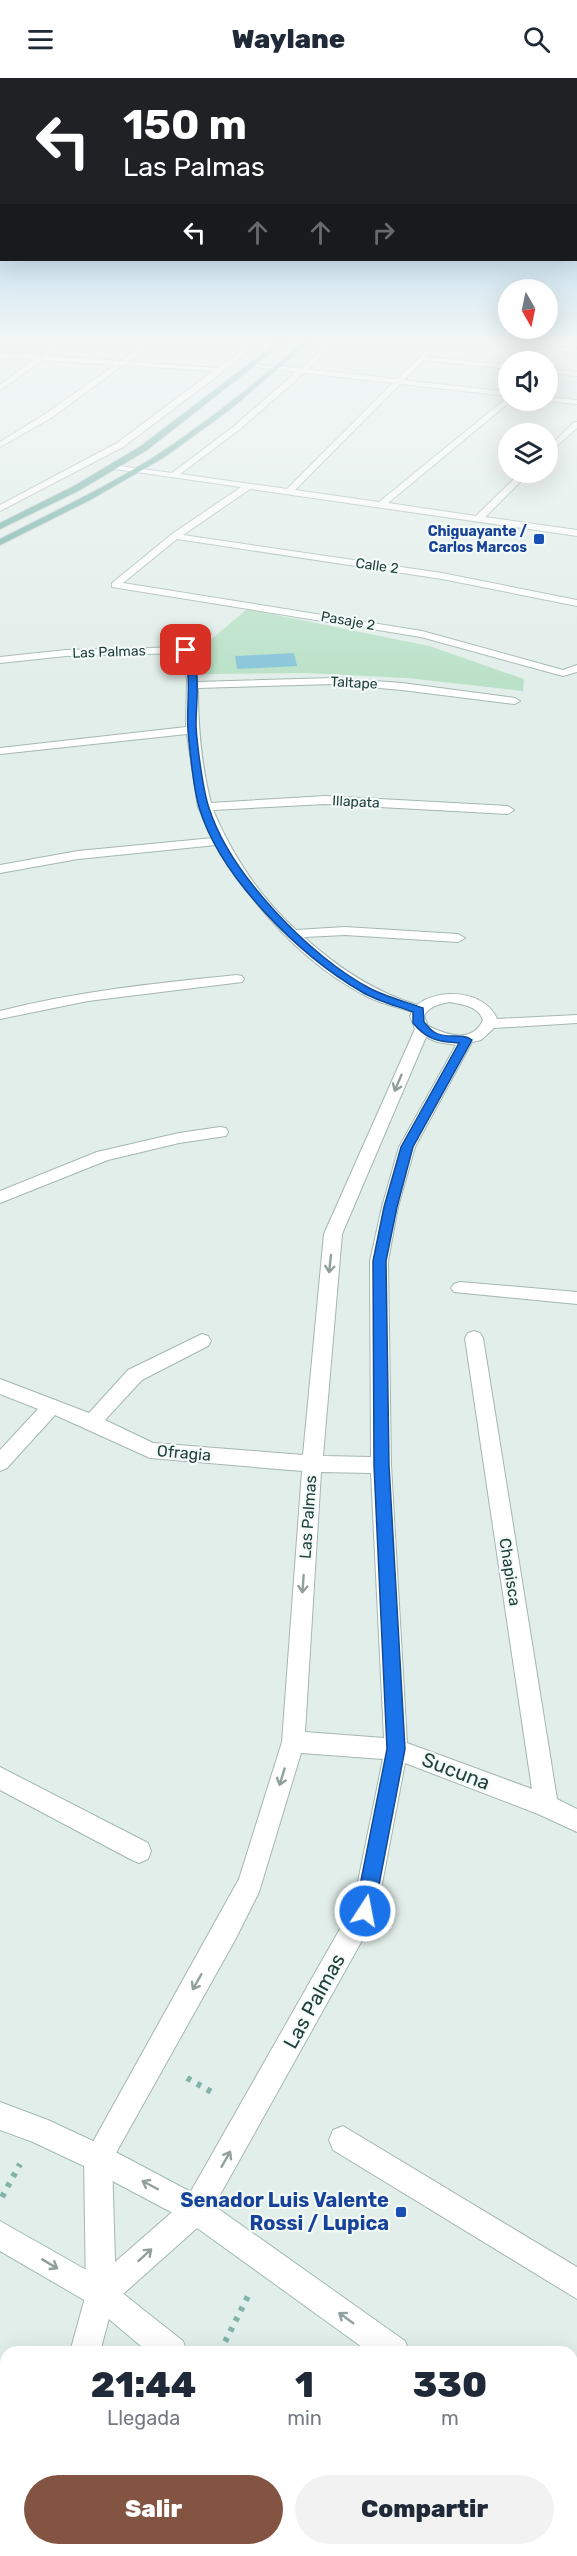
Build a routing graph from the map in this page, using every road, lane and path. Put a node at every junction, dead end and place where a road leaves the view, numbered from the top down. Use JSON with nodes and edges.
{"nodes":[{"id":1,"x":98,"y":457,"type":"edge"},
{"id":2,"x":131,"y":457,"type":"edge"},
{"id":3,"x":157,"y":457,"type":"edge"},
{"id":4,"x":202,"y":457,"type":"edge"},
{"id":5,"x":324,"y":457,"type":"edge"},
{"id":6,"x":437,"y":457,"type":"edge"},
{"id":7,"x":115,"y":467,"type":"junction"},
{"id":8,"x":136,"y":471,"type":"junction"},
{"id":9,"x":172,"y":476,"type":"junction"},
{"id":10,"x":515,"y":483,"type":"edge"},
{"id":11,"x":247,"y":487,"type":"junction"},
{"id":12,"x":289,"y":492,"type":"junction"},
{"id":13,"x":381,"y":505,"type":"junction"},
{"id":14,"x":0,"y":508,"type":"edge"},
{"id":15,"x":478,"y":519,"type":"junction"},
{"id":16,"x":0,"y":526,"type":"edge"},
{"id":17,"x":577,"y":533,"type":"edge"},
{"id":18,"x":176,"y":536,"type":"junction"},
{"id":19,"x":0,"y":542,"type":"edge"},
{"id":20,"x":577,"y":603,"type":"edge"},
{"id":21,"x":0,"y":660,"type":"edge"},
{"id":22,"x":577,"y":668,"type":"edge"},
{"id":23,"x":192,"y":685,"type":"junction"},
{"id":24,"x":515,"y":701,"type":"dead end"},
{"id":25,"x":192,"y":730,"type":"junction"},
{"id":26,"x":0,"y":751,"type":"edge"},
{"id":27,"x":204,"y":807,"type":"junction"},
{"id":28,"x":508,"y":810,"type":"dead end"},
{"id":29,"x":219,"y":841,"type":"junction"},
{"id":30,"x":0,"y":869,"type":"edge"},
{"id":31,"x":293,"y":934,"type":"junction"},
{"id":32,"x":458,"y":938,"type":"dead end"},
{"id":33,"x":237,"y":979,"type":"dead end"},
{"id":34,"x":0,"y":1016,"type":"edge"},
{"id":35,"x":577,"y":1019,"type":"edge"},
{"id":36,"x":420,"y":1020,"type":"junction"},
{"id":37,"x":492,"y":1024,"type":"junction"},
{"id":38,"x":466,"y":1040,"type":"junction"},
{"id":39,"x":220,"y":1132,"type":"dead end"},
{"id":40,"x":0,"y":1197,"type":"edge"},
{"id":41,"x":460,"y":1288,"type":"dead end"},
{"id":42,"x":577,"y":1298,"type":"edge"},
{"id":43,"x":474,"y":1338,"type":"dead end"},
{"id":44,"x":202,"y":1341,"type":"dead end"},
{"id":45,"x":0,"y":1386,"type":"edge"},
{"id":46,"x":50,"y":1408,"type":"junction"},
{"id":47,"x":92,"y":1422,"type":"junction"},
{"id":48,"x":0,"y":1462,"type":"edge"},
{"id":49,"x":312,"y":1464,"type":"junction"},
{"id":50,"x":381,"y":1465,"type":"junction"},
{"id":51,"x":292,"y":1742,"type":"junction"},
{"id":52,"x":396,"y":1749,"type":"junction"},
{"id":53,"x":0,"y":1778,"type":"edge"},
{"id":54,"x":546,"y":1806,"type":"junction"},
{"id":55,"x":577,"y":1821,"type":"edge"},
{"id":56,"x":139,"y":1851,"type":"dead end"},
{"id":57,"x":154,"y":2058,"type":"junction"},
{"id":58,"x":0,"y":2116,"type":"edge"},
{"id":59,"x":250,"y":2116,"type":"junction"},
{"id":60,"x":343,"y":2140,"type":"dead end"},
{"id":61,"x":98,"y":2158,"type":"junction"},
{"id":62,"x":196,"y":2210,"type":"junction"},
{"id":63,"x":0,"y":2235,"type":"edge"},
{"id":64,"x":267,"y":2261,"type":"junction"},
{"id":65,"x":577,"y":2284,"type":"edge"},
{"id":66,"x":101,"y":2294,"type":"junction"},
{"id":67,"x":87,"y":2346,"type":"edge"},
{"id":68,"x":165,"y":2346,"type":"edge"},
{"id":69,"x":223,"y":2346,"type":"edge"},
{"id":70,"x":386,"y":2346,"type":"edge"}],
"edges":[{"from":1,"to":14,"type":"street"},
{"from":2,"to":7,"type":"main road"},
{"from":3,"to":8,"type":"main road"},
{"from":4,"to":9,"type":"street"},
{"from":5,"to":12,"type":"street"},
{"from":6,"to":13,"type":"street"},
{"from":7,"to":8,"type":"street"},
{"from":7,"to":16,"type":"main road"},
{"from":8,"to":9,"type":"street"},
{"from":8,"to":19,"type":"main road"},
{"from":9,"to":11,"type":"street"},
{"from":10,"to":15,"type":"street"},
{"from":11,"to":12,"type":"street"},
{"from":11,"to":18,"type":"street"},
{"from":12,"to":13,"type":"street"},
{"from":13,"to":15,"type":"street"},
{"from":15,"to":17,"type":"street"},
{"from":18,"to":20,"type":"street","name":"Calle 2"},
{"from":18,"to":22,"type":"street","name":"Pasaje 2"},
{"from":21,"to":23,"type":"street","name":"Las Palmas"},
{"from":23,"to":24,"type":"street","name":"Taltape"},
{"from":23,"to":25,"type":"street","name":"Las Palmas"},
{"from":25,"to":26,"type":"street"},
{"from":25,"to":27,"type":"street","name":"Las Palmas"},
{"from":27,"to":28,"type":"street","name":"Illapata"},
{"from":27,"to":29,"type":"street","name":"Las Palmas"},
{"from":29,"to":30,"type":"street"},
{"from":29,"to":31,"type":"street","name":"Las Palmas"},
{"from":31,"to":32,"type":"street"},
{"from":31,"to":36,"type":"street","name":"Las Palmas"},
{"from":33,"to":34,"type":"street"},
{"from":35,"to":37,"type":"street"},
{"from":36,"to":37,"type":"street"},
{"from":36,"to":38,"type":"street","name":"Las Palmas"},
{"from":36,"to":49,"type":"street","name":"Las Palmas","one_way":true},
{"from":37,"to":38,"type":"street"},
{"from":38,"to":50,"type":"street","name":"Las Palmas"},
{"from":39,"to":40,"type":"street"},
{"from":41,"to":42,"type":"street"},
{"from":43,"to":54,"type":"street","name":"Chapisca"},
{"from":44,"to":47,"type":"street"},
{"from":45,"to":46,"type":"street","name":"Ofragia"},
{"from":46,"to":47,"type":"street","name":"Ofragia"},
{"from":46,"to":48,"type":"street"},
{"from":47,"to":49,"type":"street","name":"Ofragia"},
{"from":49,"to":50,"type":"street","name":"Ofragia"},
{"from":49,"to":51,"type":"street","name":"Las Palmas","one_way":true},
{"from":50,"to":52,"type":"street","name":"Las Palmas"},
{"from":51,"to":52,"type":"street","name":"Sucuna"},
{"from":51,"to":57,"type":"street","name":"Las Palmas","one_way":true},
{"from":52,"to":54,"type":"street","name":"Sucuna"},
{"from":52,"to":59,"type":"street","name":"Las Palmas"},
{"from":53,"to":56,"type":"street"},
{"from":54,"to":55,"type":"street","name":"Sucuna"},
{"from":57,"to":59,"type":"path"},
{"from":57,"to":61,"type":"street","name":"Las Palmas"},
{"from":58,"to":61,"type":"street"},
{"from":62,"to":59,"type":"street","name":"Las Palmas","one_way":true},
{"from":60,"to":65,"type":"street"},
{"from":62,"to":61,"type":"street","one_way":true},
{"from":61,"to":66,"type":"street"},
{"from":62,"to":64,"type":"street"},
{"from":66,"to":62,"type":"street","name":"Las Palmas","one_way":true},
{"from":63,"to":66,"type":"street","one_way":true},
{"from":64,"to":69,"type":"path"},
{"from":70,"to":64,"type":"street","one_way":true},
{"from":66,"to":67,"type":"street"},
{"from":66,"to":68,"type":"street"}]}
